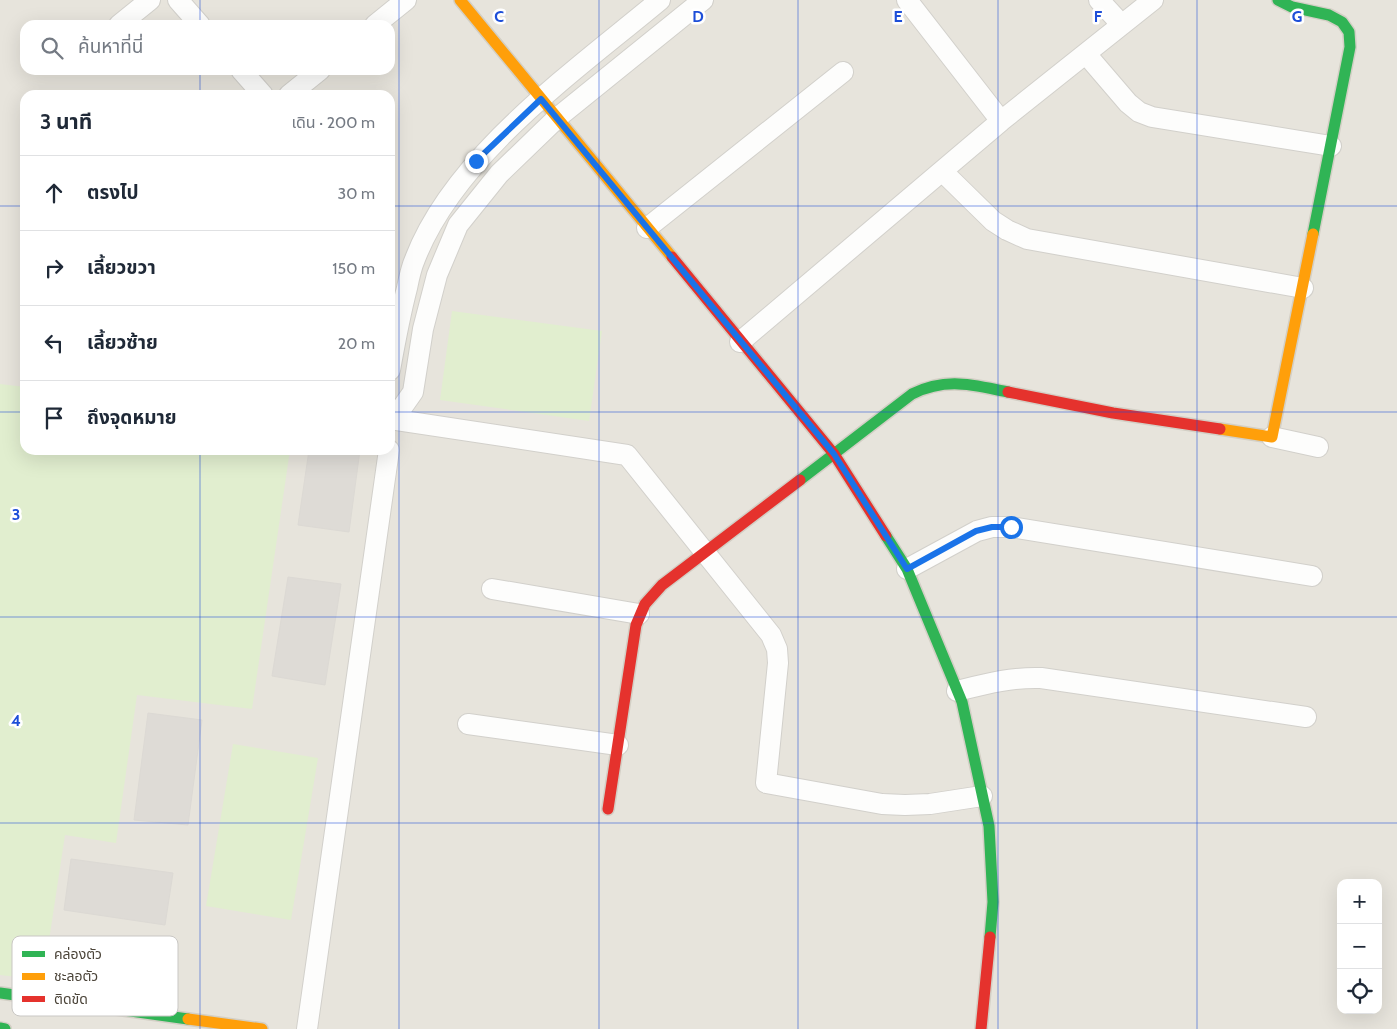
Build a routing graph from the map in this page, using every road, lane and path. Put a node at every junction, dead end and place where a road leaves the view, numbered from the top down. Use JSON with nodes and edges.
{"nodes":[{"id":1,"x":150,"y":0,"type":"edge"},
{"id":2,"x":178,"y":0,"type":"edge"},
{"id":3,"x":406,"y":0,"type":"edge"},
{"id":4,"x":460,"y":0,"type":"edge"},
{"id":5,"x":660,"y":0,"type":"edge"},
{"id":6,"x":703,"y":0,"type":"edge"},
{"id":7,"x":907,"y":0,"type":"edge"},
{"id":8,"x":1099,"y":0,"type":"edge"},
{"id":9,"x":1152,"y":0,"type":"edge"},
{"id":10,"x":1278,"y":0,"type":"edge"},
{"id":11,"x":125,"y":20,"type":"edge"},
{"id":12,"x":196,"y":20,"type":"edge"},
{"id":13,"x":381,"y":20,"type":"edge"},
{"id":14,"x":1121,"y":24,"type":"junction"},
{"id":15,"x":1086,"y":54,"type":"junction"},
{"id":16,"x":843,"y":72,"type":"dead end"},
{"id":17,"x":245,"y":75,"type":"edge"},
{"id":18,"x":314,"y":75,"type":"edge"},
{"id":19,"x":259,"y":90,"type":"edge"},
{"id":20,"x":295,"y":90,"type":"edge"},
{"id":21,"x":541,"y":99,"type":"junction"},
{"id":22,"x":557,"y":118,"type":"junction"},
{"id":23,"x":1001,"y":121,"type":"junction"},
{"id":24,"x":1331,"y":146,"type":"junction"},
{"id":25,"x":942,"y":171,"type":"junction"},
{"id":26,"x":647,"y":228,"type":"junction"},
{"id":27,"x":1303,"y":288,"type":"junction"},
{"id":28,"x":395,"y":341,"type":"edge"},
{"id":29,"x":740,"y":342,"type":"junction"},
{"id":30,"x":395,"y":411,"type":"edge"},
{"id":31,"x":395,"y":416,"type":"edge"},
{"id":32,"x":1272,"y":437,"type":"junction"},
{"id":33,"x":1318,"y":447,"type":"dead end"},
{"id":34,"x":834,"y":454,"type":"junction"},
{"id":35,"x":389,"y":455,"type":"edge"},
{"id":36,"x":706,"y":553,"type":"junction"},
{"id":37,"x":907,"y":569,"type":"junction"},
{"id":38,"x":1312,"y":576,"type":"dead end"},
{"id":39,"x":492,"y":589,"type":"dead end"},
{"id":40,"x":639,"y":614,"type":"junction"},
{"id":41,"x":957,"y":691,"type":"junction"},
{"id":42,"x":1306,"y":717,"type":"dead end"},
{"id":43,"x":468,"y":724,"type":"dead end"},
{"id":44,"x":618,"y":745,"type":"junction"},
{"id":45,"x":982,"y":796,"type":"junction"},
{"id":46,"x":608,"y":809,"type":"dead end"},
{"id":47,"x":170,"y":1016,"type":"edge"},
{"id":48,"x":0,"y":1028,"type":"edge"},
{"id":49,"x":5,"y":1029,"type":"edge"},
{"id":50,"x":262,"y":1029,"type":"edge"},
{"id":51,"x":307,"y":1029,"type":"edge"},
{"id":52,"x":982,"y":1029,"type":"edge"}],
"edges":[{"from":1,"to":11,"type":"street"},
{"from":2,"to":12,"type":"street"},
{"from":3,"to":13,"type":"street"},
{"from":4,"to":21,"type":"street"},
{"from":5,"to":21,"type":"street"},
{"from":6,"to":22,"type":"street"},
{"from":7,"to":23,"type":"street"},
{"from":8,"to":14,"type":"street"},
{"from":9,"to":14,"type":"street"},
{"from":10,"to":24,"type":"street"},
{"from":14,"to":15,"type":"street"},
{"from":15,"to":23,"type":"street"},
{"from":15,"to":24,"type":"street"},
{"from":16,"to":26,"type":"street"},
{"from":17,"to":19,"type":"street"},
{"from":18,"to":20,"type":"street"},
{"from":21,"to":22,"type":"street"},
{"from":21,"to":28,"type":"street"},
{"from":22,"to":26,"type":"street"},
{"from":22,"to":30,"type":"street"},
{"from":23,"to":25,"type":"street"},
{"from":24,"to":27,"type":"street"},
{"from":25,"to":27,"type":"street"},
{"from":25,"to":29,"type":"street"},
{"from":26,"to":29,"type":"street"},
{"from":27,"to":32,"type":"street"},
{"from":29,"to":34,"type":"street"},
{"from":31,"to":36,"type":"street"},
{"from":32,"to":33,"type":"street"},
{"from":32,"to":34,"type":"street"},
{"from":34,"to":36,"type":"street"},
{"from":34,"to":37,"type":"street"},
{"from":35,"to":51,"type":"street"},
{"from":36,"to":40,"type":"street"},
{"from":36,"to":45,"type":"street"},
{"from":37,"to":38,"type":"street"},
{"from":37,"to":41,"type":"street"},
{"from":39,"to":40,"type":"street"},
{"from":40,"to":44,"type":"street"},
{"from":41,"to":42,"type":"street"},
{"from":41,"to":45,"type":"street"},
{"from":43,"to":44,"type":"street"},
{"from":44,"to":46,"type":"street"},
{"from":45,"to":52,"type":"street"},
{"from":47,"to":50,"type":"street"},
{"from":48,"to":49,"type":"street"}]}
